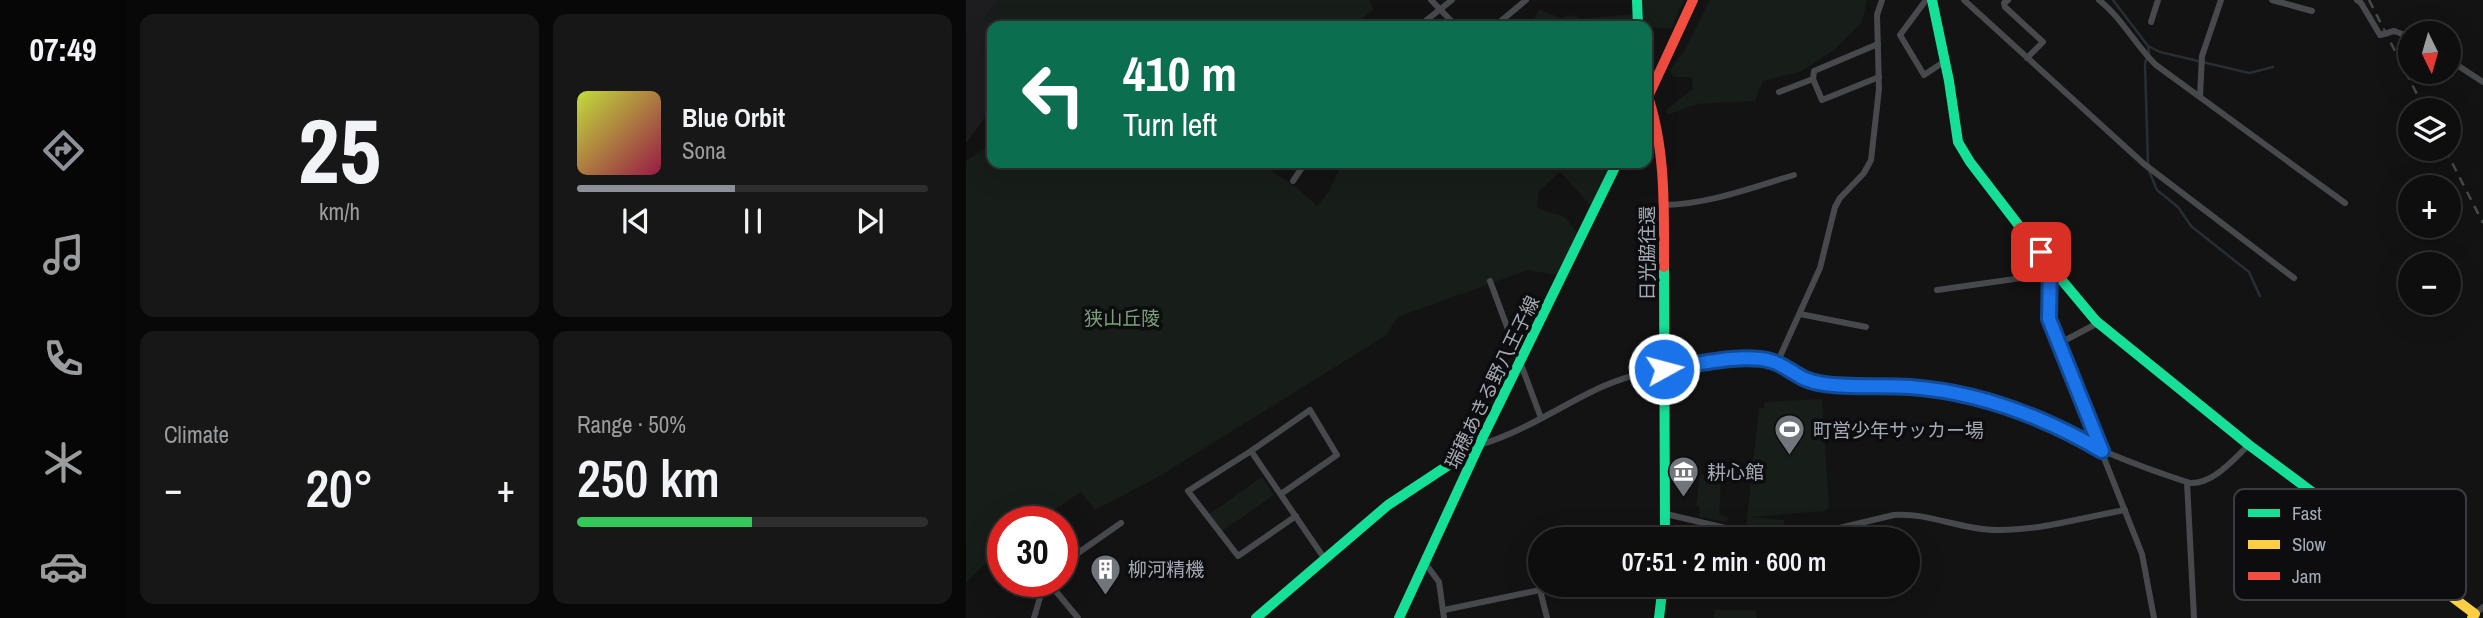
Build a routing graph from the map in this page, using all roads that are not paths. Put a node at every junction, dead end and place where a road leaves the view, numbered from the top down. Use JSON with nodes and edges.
{"nodes":[{"id":1,"x":1431,"y":0,"type":"edge"},
{"id":2,"x":1452,"y":0,"type":"edge"},
{"id":3,"x":1526,"y":0,"type":"edge"},
{"id":4,"x":1637,"y":0,"type":"edge"},
{"id":5,"x":1693,"y":0,"type":"edge"},
{"id":6,"x":1882,"y":0,"type":"edge"},
{"id":7,"x":1926,"y":0,"type":"edge"},
{"id":8,"x":1932,"y":0,"type":"edge"},
{"id":9,"x":1964,"y":0,"type":"edge"},
{"id":10,"x":1979,"y":0,"type":"edge"},
{"id":11,"x":2008,"y":0,"type":"edge"},
{"id":12,"x":2099,"y":0,"type":"edge"},
{"id":13,"x":2158,"y":0,"type":"edge"},
{"id":14,"x":2221,"y":0,"type":"edge"},
{"id":15,"x":2272,"y":0,"type":"edge"},
{"id":16,"x":2357,"y":0,"type":"edge"},
{"id":17,"x":1971,"y":6,"type":"junction"},
{"id":18,"x":1439,"y":11,"type":"junction"},
{"id":19,"x":2312,"y":11,"type":"dead end"},
{"id":20,"x":1426,"y":21,"type":"edge"},
{"id":21,"x":1450,"y":21,"type":"edge"},
{"id":22,"x":1501,"y":21,"type":"edge"},
{"id":23,"x":1638,"y":21,"type":"edge"},
{"id":24,"x":2151,"y":22,"type":"dead end"},
{"id":25,"x":2398,"y":32,"type":"edge"},
{"id":26,"x":1878,"y":44,"type":"junction"},
{"id":27,"x":2027,"y":58,"type":"junction"},
{"id":28,"x":1945,"y":61,"type":"junction"},
{"id":29,"x":2461,"y":68,"type":"edge"},
{"id":30,"x":1879,"y":77,"type":"junction"},
{"id":31,"x":1813,"y":79,"type":"junction"},
{"id":32,"x":2483,"y":82,"type":"edge"},
{"id":33,"x":1652,"y":86,"type":"edge"},
{"id":34,"x":1779,"y":92,"type":"dead end"},
{"id":35,"x":2200,"y":96,"type":"junction"},
{"id":36,"x":1652,"y":109,"type":"edge"},
{"id":37,"x":1302,"y":168,"type":"edge"},
{"id":38,"x":1615,"y":168,"type":"edge"},
{"id":39,"x":1794,"y":175,"type":"dead end"},
{"id":40,"x":1293,"y":181,"type":"dead end"},
{"id":41,"x":2345,"y":203,"type":"dead end"},
{"id":42,"x":1664,"y":205,"type":"junction"},
{"id":43,"x":2050,"y":270,"type":"junction"},
{"id":44,"x":2294,"y":278,"type":"dead end"},
{"id":45,"x":1490,"y":281,"type":"dead end"},
{"id":46,"x":1937,"y":290,"type":"dead end"},
{"id":47,"x":1800,"y":314,"type":"junction"},
{"id":48,"x":2098,"y":323,"type":"junction"},
{"id":49,"x":1866,"y":327,"type":"dead end"},
{"id":50,"x":2058,"y":344,"type":"junction"},
{"id":51,"x":1777,"y":363,"type":"junction"},
{"id":52,"x":1520,"y":365,"type":"junction"},
{"id":53,"x":1664,"y":369,"type":"junction"},
{"id":54,"x":1541,"y":418,"type":"junction"},
{"id":55,"x":1479,"y":445,"type":"junction"},
{"id":56,"x":2249,"y":445,"type":"junction"},
{"id":57,"x":1251,"y":451,"type":"junction"},
{"id":58,"x":2102,"y":451,"type":"junction"},
{"id":59,"x":2187,"y":482,"type":"junction"},
{"id":60,"x":2308,"y":489,"type":"edge"},
{"id":61,"x":1281,"y":495,"type":"junction"},
{"id":62,"x":2126,"y":510,"type":"junction"},
{"id":63,"x":1666,"y":514,"type":"junction"},
{"id":64,"x":1296,"y":516,"type":"junction"},
{"id":65,"x":1121,"y":523,"type":"dead end"},
{"id":66,"x":1665,"y":527,"type":"edge"},
{"id":67,"x":1721,"y":527,"type":"edge"},
{"id":68,"x":1844,"y":527,"type":"edge"},
{"id":69,"x":1078,"y":553,"type":"edge"},
{"id":70,"x":1324,"y":558,"type":"junction"},
{"id":71,"x":1425,"y":563,"type":"junction"},
{"id":72,"x":1528,"y":593,"type":"edge"},
{"id":73,"x":1040,"y":597,"type":"edge"},
{"id":74,"x":1061,"y":597,"type":"edge"},
{"id":75,"x":1542,"y":597,"type":"edge"},
{"id":76,"x":1661,"y":597,"type":"edge"},
{"id":77,"x":2458,"y":600,"type":"edge"},
{"id":78,"x":2476,"y":613,"type":"edge"},
{"id":79,"x":1444,"y":614,"type":"edge"},
{"id":80,"x":1034,"y":618,"type":"edge"},
{"id":81,"x":1078,"y":618,"type":"edge"},
{"id":82,"x":1256,"y":618,"type":"edge"},
{"id":83,"x":1399,"y":618,"type":"edge"},
{"id":84,"x":1547,"y":618,"type":"edge"},
{"id":85,"x":1659,"y":618,"type":"edge"},
{"id":86,"x":2154,"y":618,"type":"edge"},
{"id":87,"x":2194,"y":618,"type":"edge"}],
"edges":[{"from":1,"to":18,"type":"street"},
{"from":2,"to":18,"type":"street"},
{"from":3,"to":22,"type":"street"},
{"from":4,"to":23,"type":"street"},
{"from":5,"to":33,"type":"street"},
{"from":6,"to":26,"type":"street"},
{"from":7,"to":28,"type":"street"},
{"from":8,"to":28,"type":"street"},
{"from":9,"to":17,"type":"street"},
{"from":10,"to":17,"type":"street"},
{"from":11,"to":27,"type":"street"},
{"from":12,"to":35,"type":"street"},
{"from":13,"to":24,"type":"street"},
{"from":14,"to":35,"type":"street"},
{"from":15,"to":19,"type":"street"},
{"from":16,"to":25,"type":"street"},
{"from":17,"to":27,"type":"street"},
{"from":18,"to":20,"type":"street"},
{"from":18,"to":21,"type":"street"},
{"from":26,"to":30,"type":"street"},
{"from":26,"to":31,"type":"street"},
{"from":27,"to":44,"type":"street"},
{"from":28,"to":43,"type":"street"},
{"from":29,"to":32,"type":"street"},
{"from":30,"to":31,"type":"street"},
{"from":30,"to":47,"type":"street"},
{"from":31,"to":34,"type":"street"},
{"from":35,"to":41,"type":"street"},
{"from":36,"to":42,"type":"street","name":"日光脇往還"},
{"from":37,"to":40,"type":"street"},
{"from":38,"to":52,"type":"street","name":"瑞穂あきる野八王子線"},
{"from":39,"to":42,"type":"street"},
{"from":42,"to":53,"type":"street","name":"日光脇往還"},
{"from":43,"to":46,"type":"street"},
{"from":43,"to":48,"type":"street"},
{"from":43,"to":50,"type":"street"},
{"from":45,"to":52,"type":"street"},
{"from":47,"to":49,"type":"street"},
{"from":47,"to":51,"type":"street"},
{"from":48,"to":50,"type":"street"},
{"from":48,"to":56,"type":"street"},
{"from":50,"to":58,"type":"street"},
{"from":51,"to":53,"type":"street"},
{"from":51,"to":58,"type":"street"},
{"from":52,"to":54,"type":"street"},
{"from":52,"to":55,"type":"street","name":"瑞穂あきる野八王子線"},
{"from":53,"to":54,"type":"street"},
{"from":53,"to":63,"type":"street","name":"日光脇往還"},
{"from":54,"to":55,"type":"street"},
{"from":55,"to":70,"type":"street"},
{"from":55,"to":71,"type":"street","name":"瑞穂あきる野八王子線"},
{"from":56,"to":59,"type":"street"},
{"from":56,"to":60,"type":"street"},
{"from":57,"to":61,"type":"street"},
{"from":57,"to":61,"type":"street"},
{"from":57,"to":64,"type":"street"},
{"from":58,"to":59,"type":"street"},
{"from":58,"to":62,"type":"street"},
{"from":59,"to":87,"type":"street"},
{"from":61,"to":64,"type":"street"},
{"from":62,"to":68,"type":"street"},
{"from":62,"to":86,"type":"street"},
{"from":63,"to":66,"type":"street","name":"日光脇往還"},
{"from":63,"to":67,"type":"street"},
{"from":64,"to":70,"type":"street"},
{"from":65,"to":69,"type":"street"},
{"from":70,"to":82,"type":"street"},
{"from":71,"to":79,"type":"street"},
{"from":71,"to":83,"type":"street","name":"瑞穂あきる野八王子線"},
{"from":72,"to":79,"type":"street"},
{"from":73,"to":80,"type":"street"},
{"from":74,"to":81,"type":"street"},
{"from":75,"to":84,"type":"street"},
{"from":76,"to":85,"type":"street"},
{"from":77,"to":78,"type":"street"}]}
